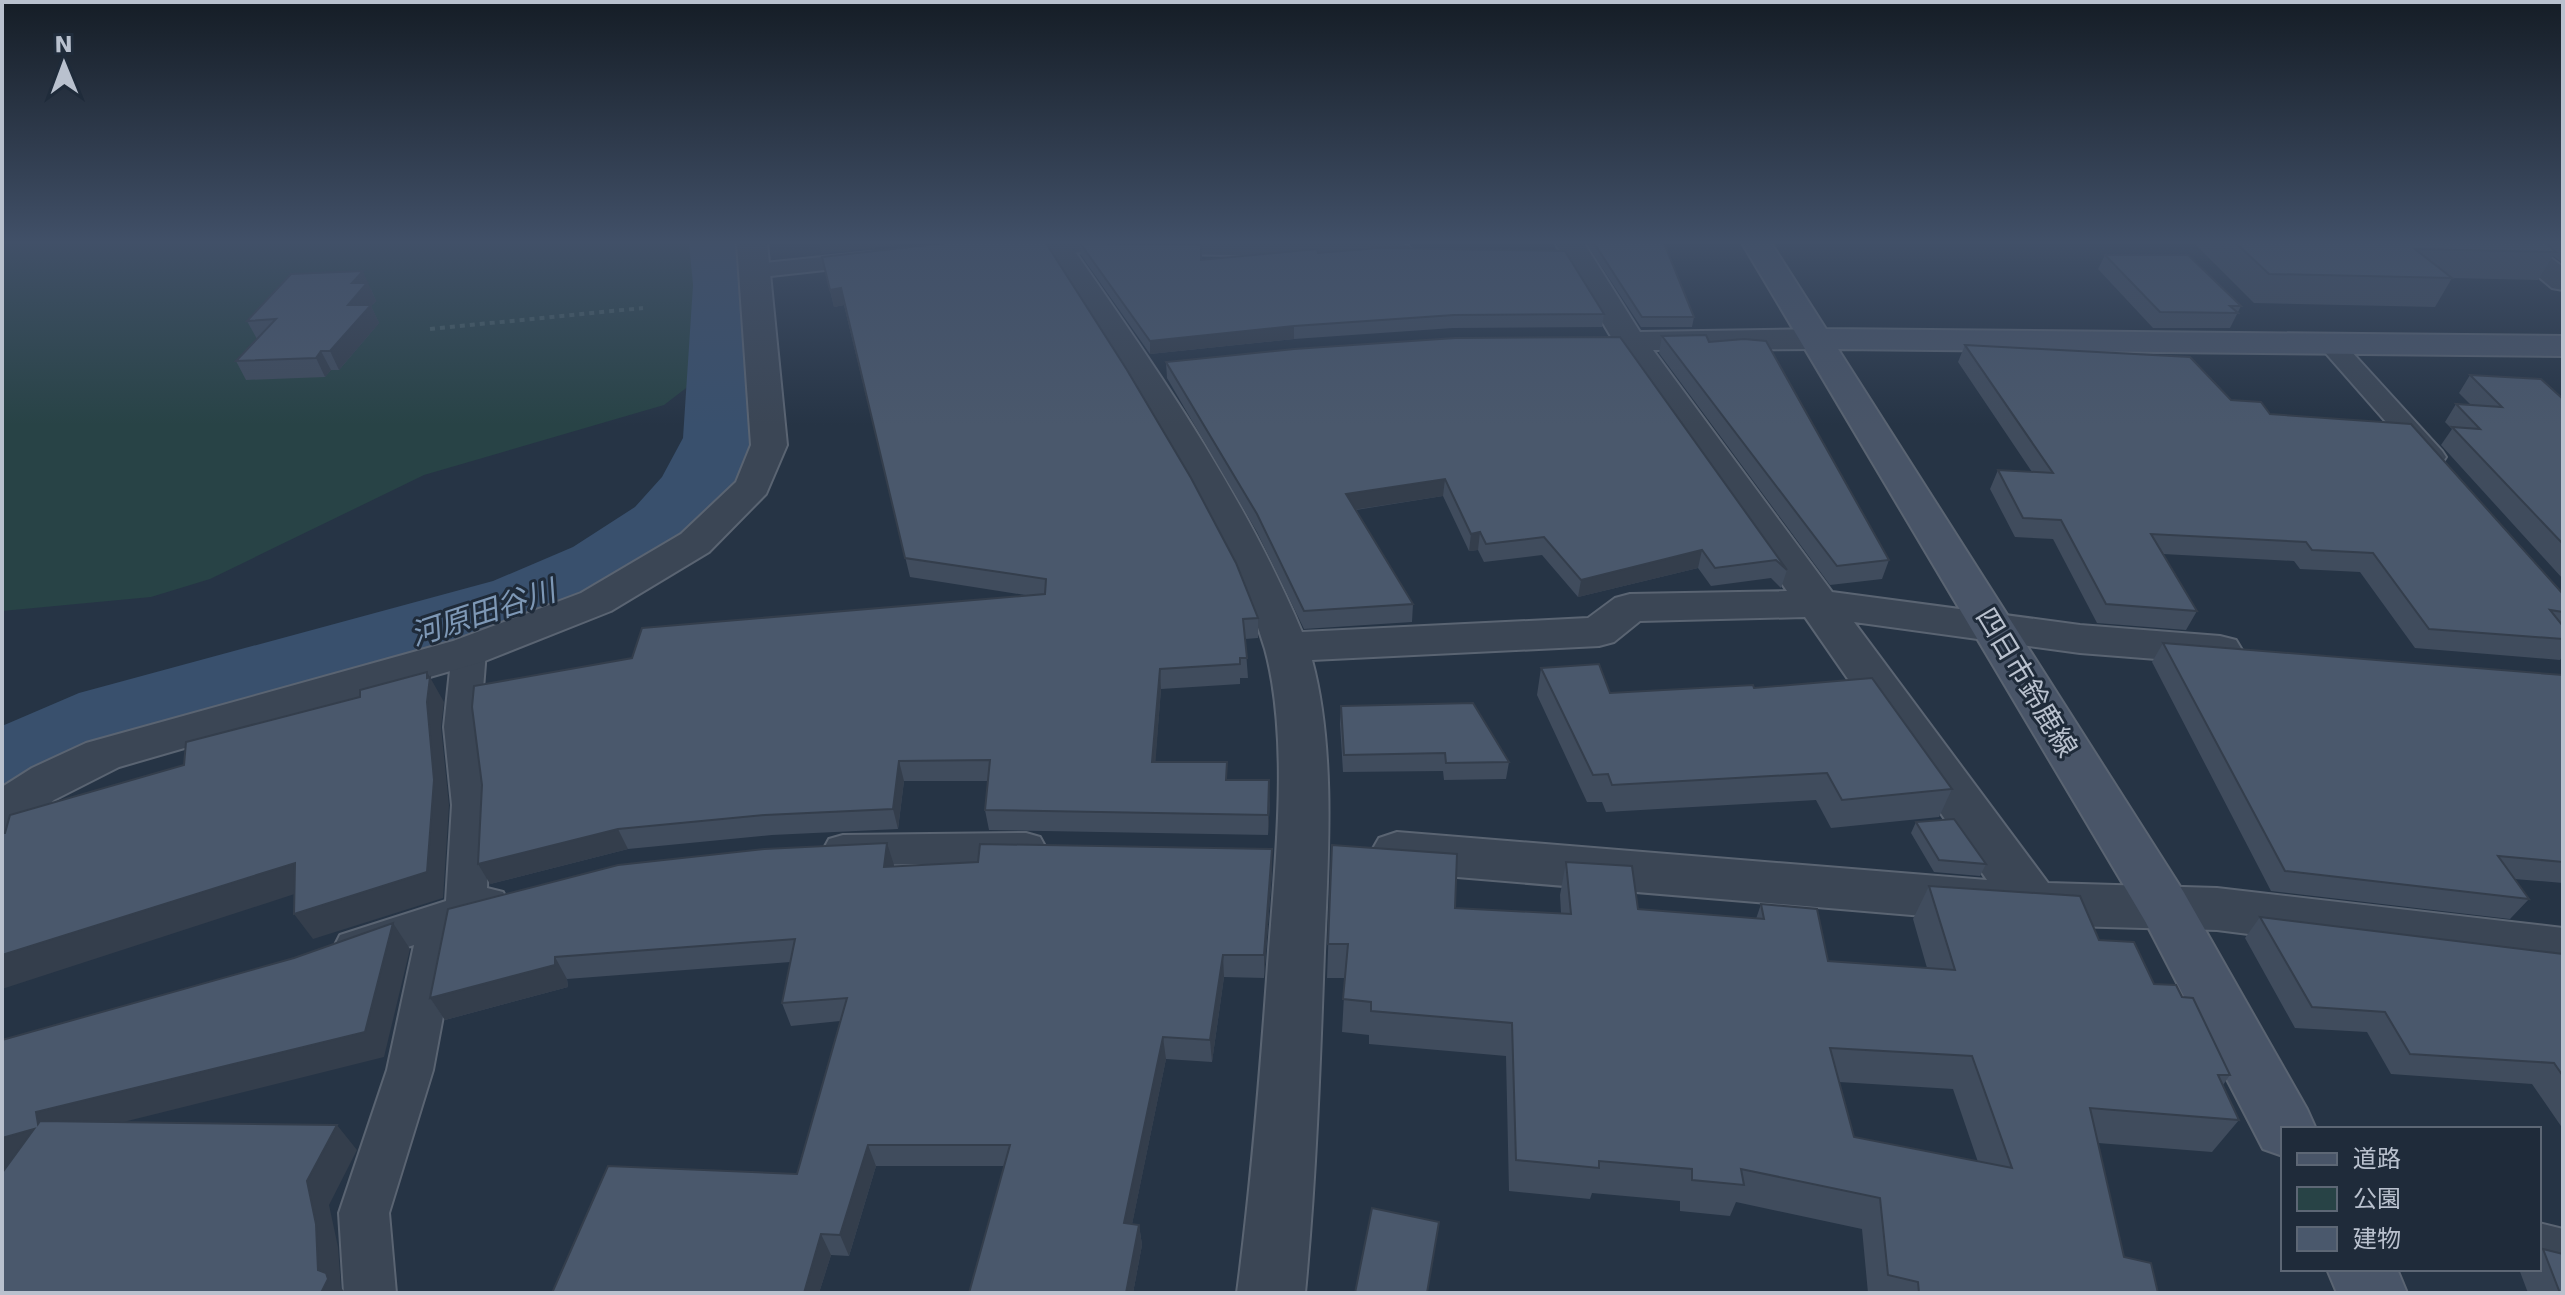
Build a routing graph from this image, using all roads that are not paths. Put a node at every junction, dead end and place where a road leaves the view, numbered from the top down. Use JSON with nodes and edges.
{"nodes":[{"id":1,"x":757,"y":303,"type":"edge"},
{"id":2,"x":1103,"y":303,"type":"edge"},
{"id":3,"x":1593,"y":303,"type":"edge"},
{"id":4,"x":1795,"y":303,"type":"edge"},
{"id":5,"x":1818,"y":339,"type":"junction"},
{"id":6,"x":1615,"y":340,"type":"junction"},
{"id":7,"x":2331,"y":344,"type":"junction"},
{"id":8,"x":2563,"y":346,"type":"edge"},
{"id":9,"x":2447,"y":474,"type":"edge"},
{"id":10,"x":1821,"y":604,"type":"junction"},
{"id":11,"x":1993,"y":626,"type":"junction"},
{"id":12,"x":1286,"y":647,"type":"junction"},
{"id":13,"x":469,"y":651,"type":"junction"},
{"id":14,"x":2267,"y":654,"type":"edge"},
{"id":15,"x":2,"y":815,"type":"edge"},
{"id":16,"x":1057,"y":849,"type":"edge"},
{"id":17,"x":1293,"y":850,"type":"junction"},
{"id":18,"x":801,"y":852,"type":"edge"},
{"id":19,"x":525,"y":895,"type":"edge"},
{"id":20,"x":2033,"y":904,"type":"junction"},
{"id":21,"x":2164,"y":906,"type":"junction"},
{"id":22,"x":453,"y":915,"type":"junction"},
{"id":23,"x":2563,"y":951,"type":"edge"},
{"id":24,"x":313,"y":961,"type":"edge"},
{"id":25,"x":2284,"y":1127,"type":"edge"},
{"id":26,"x":2541,"y":1248,"type":"edge"},
{"id":27,"x":2563,"y":1254,"type":"edge"},
{"id":28,"x":2361,"y":1271,"type":"edge"},
{"id":29,"x":370,"y":1293,"type":"edge"},
{"id":30,"x":1271,"y":1293,"type":"edge"},
{"id":31,"x":2373,"y":1293,"type":"edge"}],
"edges":[{"from":1,"to":13,"type":"street"},
{"from":2,"to":12,"type":"street"},
{"from":3,"to":6,"type":"street"},
{"from":4,"to":5,"type":"main road","name":"四日市鈴鹿線"},
{"from":5,"to":6,"type":"street"},
{"from":5,"to":7,"type":"main road"},
{"from":5,"to":11,"type":"main road","name":"四日市鈴鹿線"},
{"from":6,"to":10,"type":"street"},
{"from":7,"to":8,"type":"main road"},
{"from":7,"to":9,"type":"lane"},
{"from":10,"to":11,"type":"street"},
{"from":10,"to":12,"type":"street"},
{"from":10,"to":20,"type":"street"},
{"from":11,"to":14,"type":"street"},
{"from":11,"to":21,"type":"main road","name":"四日市鈴鹿線"},
{"from":12,"to":17,"type":"street"},
{"from":13,"to":15,"type":"street"},
{"from":13,"to":22,"type":"lane"},
{"from":16,"to":18,"type":"lane"},
{"from":17,"to":20,"type":"street"},
{"from":17,"to":30,"type":"street"},
{"from":19,"to":22,"type":"lane"},
{"from":20,"to":21,"type":"street"},
{"from":21,"to":23,"type":"street"},
{"from":21,"to":25,"type":"main road","name":"四日市鈴鹿線"},
{"from":22,"to":24,"type":"lane"},
{"from":22,"to":29,"type":"lane"},
{"from":26,"to":27,"type":"lane"},
{"from":28,"to":31,"type":"main road"}]}
